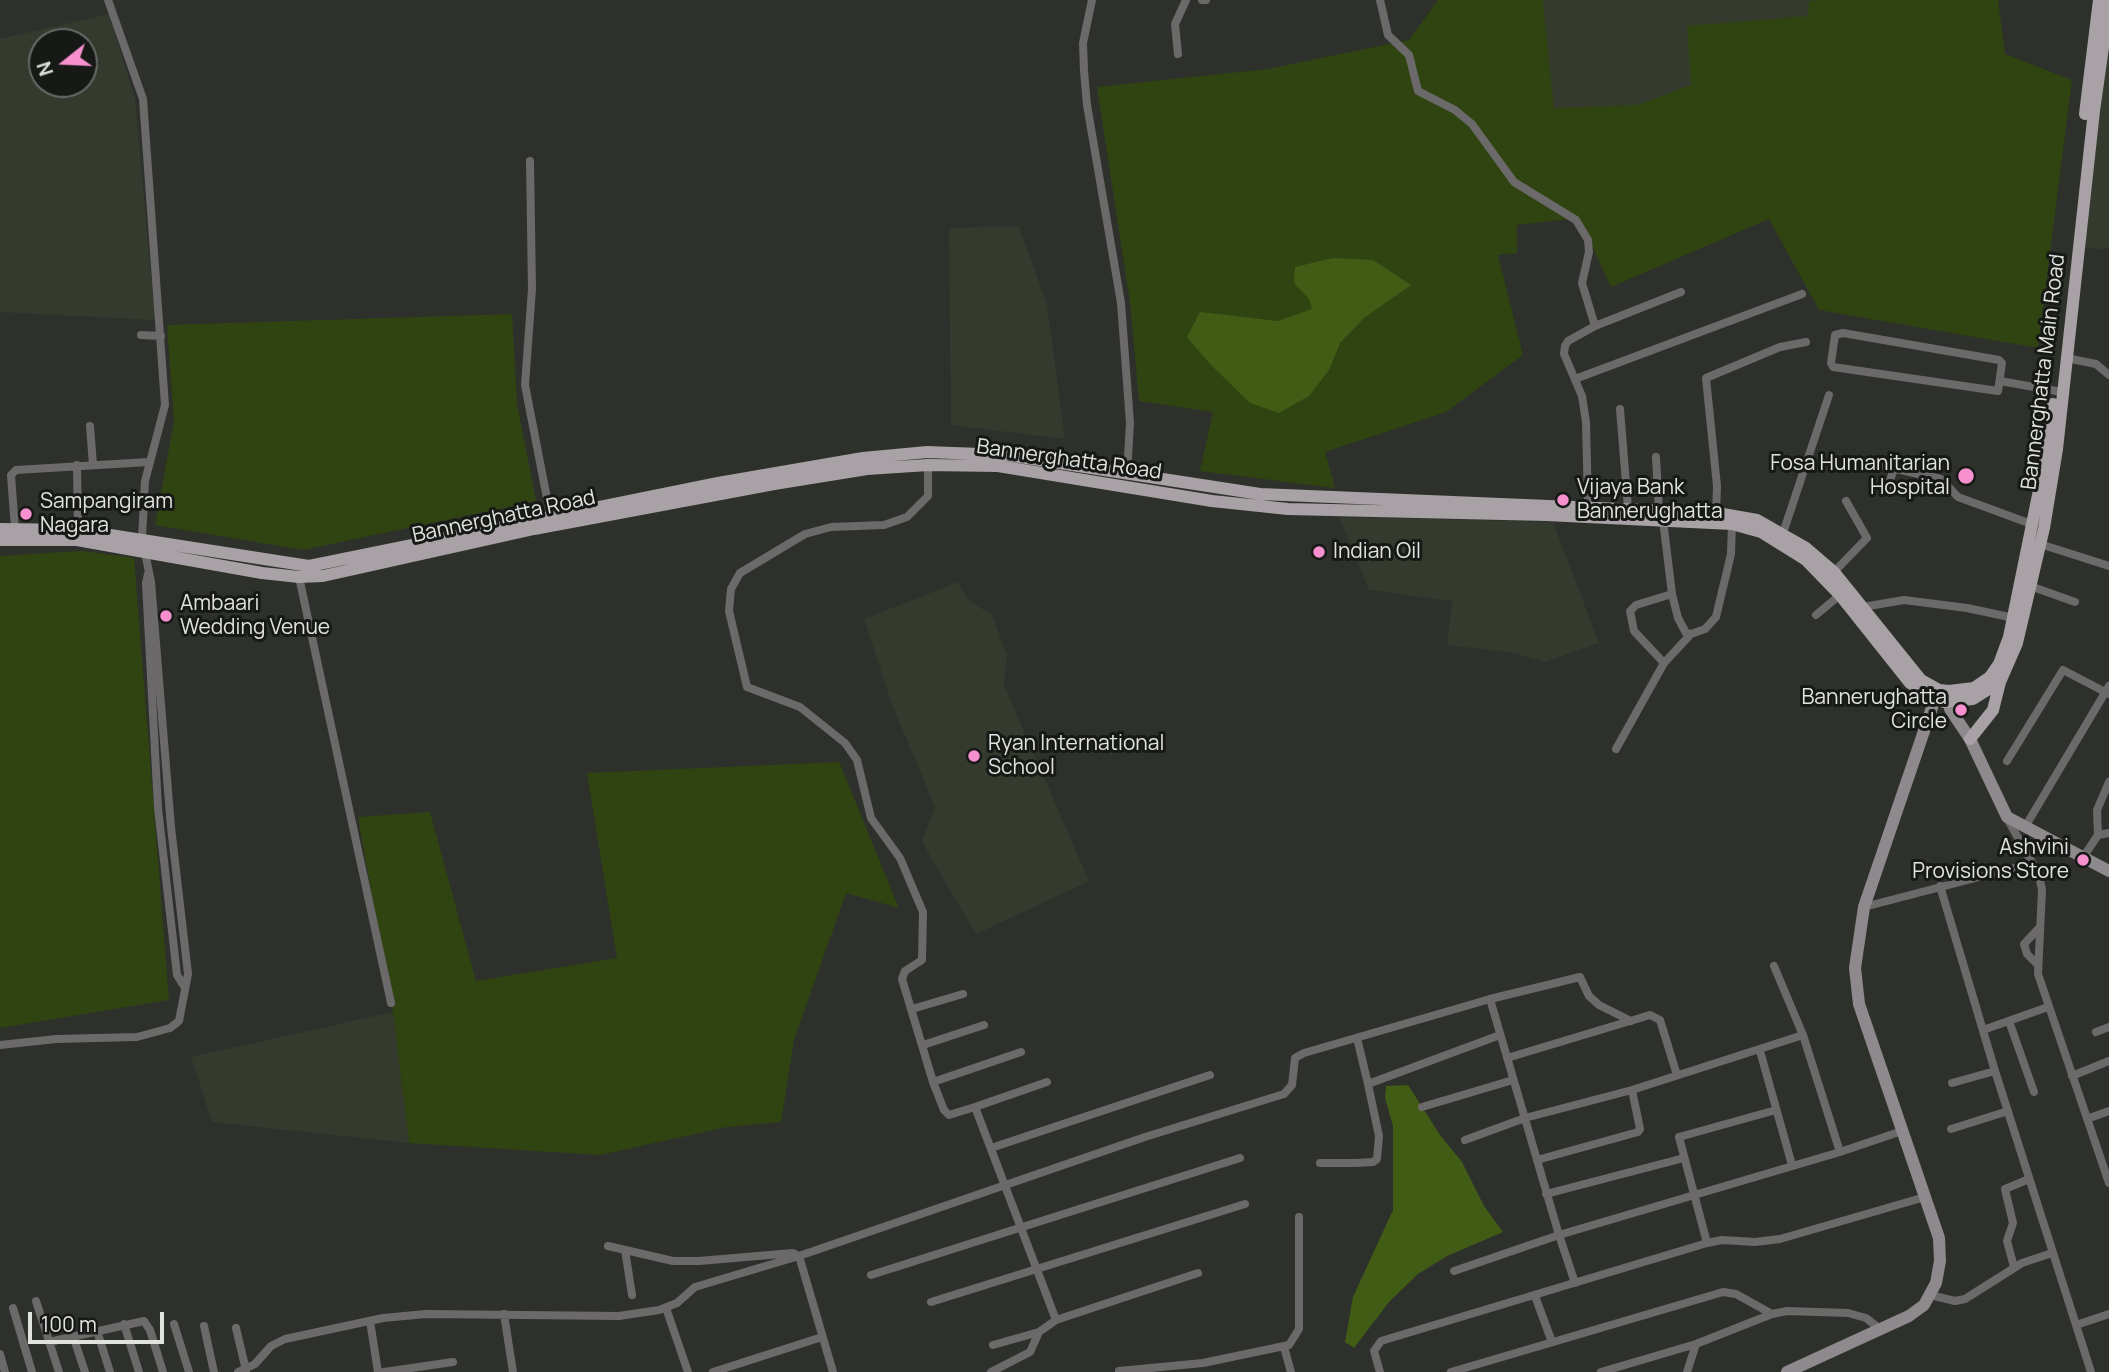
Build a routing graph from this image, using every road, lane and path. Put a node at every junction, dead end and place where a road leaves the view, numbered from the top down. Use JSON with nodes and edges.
{"nodes":[{"id":1,"x":108,"y":0,"type":"edge"},
{"id":2,"x":1092,"y":0,"type":"edge"},
{"id":3,"x":1186,"y":0,"type":"edge"},
{"id":4,"x":1380,"y":0,"type":"edge"},
{"id":5,"x":2099,"y":0,"type":"edge"},
{"id":6,"x":2109,"y":5,"type":"edge"},
{"id":7,"x":1178,"y":54,"type":"dead end"},
{"id":8,"x":530,"y":161,"type":"dead end"},
{"id":9,"x":1681,"y":292,"type":"dead end"},
{"id":10,"x":1802,"y":294,"type":"dead end"},
{"id":11,"x":1595,"y":326,"type":"junction"},
{"id":12,"x":141,"y":335,"type":"dead end"},
{"id":13,"x":161,"y":336,"type":"junction"},
{"id":14,"x":1807,"y":342,"type":"dead end"},
{"id":15,"x":2066,"y":358,"type":"junction"},
{"id":16,"x":2109,"y":374,"type":"edge"},
{"id":17,"x":1576,"y":379,"type":"junction"},
{"id":18,"x":2000,"y":380,"type":"junction"},
{"id":19,"x":2058,"y":391,"type":"junction"},
{"id":20,"x":1829,"y":395,"type":"dead end"},
{"id":21,"x":1620,"y":409,"type":"dead end"},
{"id":22,"x":90,"y":426,"type":"dead end"},
{"id":23,"x":1656,"y":457,"type":"dead end"},
{"id":24,"x":148,"y":462,"type":"junction"},
{"id":25,"x":928,"y":464,"type":"junction"},
{"id":26,"x":77,"y":465,"type":"junction"},
{"id":27,"x":93,"y":465,"type":"junction"},
{"id":28,"x":1878,"y":465,"type":"dead end"},
{"id":29,"x":1894,"y":468,"type":"junction"},
{"id":30,"x":1127,"y":474,"type":"junction"},
{"id":31,"x":1888,"y":487,"type":"dead end"},
{"id":32,"x":1846,"y":501,"type":"dead end"},
{"id":33,"x":1420,"y":505,"type":"junction"},
{"id":34,"x":1588,"y":506,"type":"junction"},
{"id":35,"x":1628,"y":508,"type":"junction"},
{"id":36,"x":1661,"y":515,"type":"junction"},
{"id":37,"x":1716,"y":518,"type":"junction"},
{"id":38,"x":551,"y":520,"type":"junction"},
{"id":39,"x":1732,"y":524,"type":"junction"},
{"id":40,"x":2038,"y":526,"type":"junction"},
{"id":41,"x":0,"y":529,"type":"edge"},
{"id":42,"x":78,"y":530,"type":"junction"},
{"id":43,"x":20,"y":532,"type":"junction"},
{"id":44,"x":1783,"y":533,"type":"junction"},
{"id":45,"x":0,"y":540,"type":"edge"},
{"id":46,"x":143,"y":544,"type":"junction"},
{"id":47,"x":2040,"y":544,"type":"junction"},
{"id":48,"x":2109,"y":566,"type":"edge"},
{"id":49,"x":1834,"y":572,"type":"junction"},
{"id":50,"x":299,"y":578,"type":"junction"},
{"id":51,"x":2030,"y":586,"type":"junction"},
{"id":52,"x":1672,"y":594,"type":"junction"},
{"id":53,"x":1840,"y":595,"type":"junction"},
{"id":54,"x":2075,"y":602,"type":"dead end"},
{"id":55,"x":1863,"y":607,"type":"junction"},
{"id":56,"x":1816,"y":615,"type":"dead end"},
{"id":57,"x":2014,"y":618,"type":"junction"},
{"id":58,"x":1690,"y":634,"type":"junction"},
{"id":59,"x":1664,"y":663,"type":"junction"},
{"id":60,"x":2000,"y":682,"type":"junction"},
{"id":61,"x":2108,"y":691,"type":"edge"},
{"id":62,"x":1943,"y":696,"type":"junction"},
{"id":63,"x":1970,"y":739,"type":"junction"},
{"id":64,"x":1616,"y":748,"type":"dead end"},
{"id":65,"x":2007,"y":761,"type":"dead end"},
{"id":66,"x":2109,"y":782,"type":"edge"},
{"id":67,"x":2007,"y":817,"type":"junction"},
{"id":68,"x":2025,"y":827,"type":"junction"},
{"id":69,"x":2109,"y":833,"type":"edge"},
{"id":70,"x":2098,"y":835,"type":"junction"},
{"id":71,"x":2084,"y":856,"type":"junction"},
{"id":72,"x":2033,"y":863,"type":"junction"},
{"id":73,"x":2109,"y":871,"type":"edge"},
{"id":74,"x":1940,"y":886,"type":"junction"},
{"id":75,"x":1864,"y":906,"type":"junction"},
{"id":76,"x":2040,"y":927,"type":"junction"},
{"id":77,"x":2036,"y":963,"type":"junction"},
{"id":78,"x":1774,"y":966,"type":"dead end"},
{"id":79,"x":963,"y":994,"type":"dead end"},
{"id":80,"x":1490,"y":999,"type":"junction"},
{"id":81,"x":391,"y":1003,"type":"dead end"},
{"id":82,"x":2048,"y":1007,"type":"junction"},
{"id":83,"x":912,"y":1009,"type":"junction"},
{"id":84,"x":1631,"y":1021,"type":"junction"},
{"id":85,"x":2009,"y":1021,"type":"junction"},
{"id":86,"x":984,"y":1025,"type":"dead end"},
{"id":87,"x":2109,"y":1027,"type":"edge"},
{"id":88,"x":1983,"y":1030,"type":"junction"},
{"id":89,"x":2095,"y":1032,"type":"dead end"},
{"id":90,"x":1500,"y":1035,"type":"junction"},
{"id":91,"x":1803,"y":1035,"type":"junction"},
{"id":92,"x":1357,"y":1038,"type":"junction"},
{"id":93,"x":0,"y":1045,"type":"edge"},
{"id":94,"x":923,"y":1045,"type":"junction"},
{"id":95,"x":1760,"y":1051,"type":"junction"},
{"id":96,"x":1021,"y":1052,"type":"dead end"},
{"id":97,"x":1507,"y":1058,"type":"junction"},
{"id":98,"x":2109,"y":1061,"type":"edge"},
{"id":99,"x":1995,"y":1071,"type":"junction"},
{"id":100,"x":1210,"y":1075,"type":"dead end"},
{"id":101,"x":1677,"y":1075,"type":"junction"},
{"id":102,"x":2072,"y":1076,"type":"junction"},
{"id":103,"x":1513,"y":1080,"type":"junction"},
{"id":104,"x":933,"y":1082,"type":"junction"},
{"id":105,"x":1047,"y":1082,"type":"dead end"},
{"id":106,"x":1952,"y":1083,"type":"dead end"},
{"id":107,"x":1368,"y":1084,"type":"junction"},
{"id":108,"x":1632,"y":1090,"type":"junction"},
{"id":109,"x":2035,"y":1092,"type":"dead end"},
{"id":110,"x":975,"y":1107,"type":"junction"},
{"id":111,"x":1422,"y":1107,"type":"dead end"},
{"id":112,"x":1776,"y":1110,"type":"junction"},
{"id":113,"x":2008,"y":1111,"type":"junction"},
{"id":114,"x":2109,"y":1111,"type":"edge"},
{"id":115,"x":1525,"y":1118,"type":"junction"},
{"id":116,"x":2087,"y":1119,"type":"junction"},
{"id":117,"x":1951,"y":1129,"type":"dead end"},
{"id":118,"x":1902,"y":1131,"type":"junction"},
{"id":119,"x":1465,"y":1140,"type":"dead end"},
{"id":120,"x":991,"y":1148,"type":"junction"},
{"id":121,"x":1840,"y":1152,"type":"junction"},
{"id":122,"x":1240,"y":1158,"type":"dead end"},
{"id":123,"x":1684,"y":1158,"type":"junction"},
{"id":124,"x":1537,"y":1160,"type":"junction"},
{"id":125,"x":1320,"y":1163,"type":"dead end"},
{"id":126,"x":1792,"y":1165,"type":"junction"},
{"id":127,"x":2029,"y":1179,"type":"junction"},
{"id":128,"x":2109,"y":1184,"type":"edge"},
{"id":129,"x":1005,"y":1185,"type":"junction"},
{"id":130,"x":1694,"y":1193,"type":"junction"},
{"id":131,"x":1546,"y":1194,"type":"junction"},
{"id":132,"x":1925,"y":1197,"type":"junction"},
{"id":133,"x":1245,"y":1204,"type":"dead end"},
{"id":134,"x":1298,"y":1217,"type":"dead end"},
{"id":135,"x":1020,"y":1229,"type":"junction"},
{"id":136,"x":1559,"y":1235,"type":"junction"},
{"id":137,"x":1707,"y":1243,"type":"junction"},
{"id":138,"x":608,"y":1246,"type":"dead end"},
{"id":139,"x":625,"y":1250,"type":"junction"},
{"id":140,"x":2052,"y":1253,"type":"junction"},
{"id":141,"x":799,"y":1256,"type":"junction"},
{"id":142,"x":2014,"y":1268,"type":"junction"},
{"id":143,"x":1036,"y":1270,"type":"junction"},
{"id":144,"x":1454,"y":1271,"type":"dead end"},
{"id":145,"x":1198,"y":1273,"type":"dead end"},
{"id":146,"x":871,"y":1275,"type":"dead end"},
{"id":147,"x":1575,"y":1283,"type":"junction"},
{"id":148,"x":632,"y":1295,"type":"dead end"},
{"id":149,"x":1930,"y":1295,"type":"junction"},
{"id":150,"x":1535,"y":1296,"type":"junction"},
{"id":151,"x":36,"y":1301,"type":"dead end"},
{"id":152,"x":930,"y":1302,"type":"dead end"},
{"id":153,"x":13,"y":1308,"type":"dead end"},
{"id":154,"x":666,"y":1308,"type":"junction"},
{"id":155,"x":504,"y":1314,"type":"junction"},
{"id":156,"x":1772,"y":1314,"type":"junction"},
{"id":157,"x":2109,"y":1314,"type":"edge"},
{"id":158,"x":1056,"y":1320,"type":"junction"},
{"id":159,"x":370,"y":1321,"type":"junction"},
{"id":160,"x":124,"y":1324,"type":"junction"},
{"id":161,"x":174,"y":1324,"type":"dead end"},
{"id":162,"x":2076,"y":1325,"type":"junction"},
{"id":163,"x":204,"y":1326,"type":"dead end"},
{"id":164,"x":236,"y":1328,"type":"dead end"},
{"id":165,"x":1880,"y":1329,"type":"junction"},
{"id":166,"x":97,"y":1331,"type":"junction"},
{"id":167,"x":1039,"y":1332,"type":"junction"},
{"id":168,"x":73,"y":1336,"type":"junction"},
{"id":169,"x":822,"y":1337,"type":"junction"},
{"id":170,"x":49,"y":1342,"type":"junction"},
{"id":171,"x":1552,"y":1342,"type":"junction"},
{"id":172,"x":1696,"y":1344,"type":"junction"},
{"id":173,"x":993,"y":1345,"type":"dead end"},
{"id":174,"x":1284,"y":1347,"type":"junction"},
{"id":175,"x":0,"y":1354,"type":"edge"},
{"id":176,"x":453,"y":1362,"type":"dead end"},
{"id":177,"x":436,"y":1368,"type":"edge"},
{"id":178,"x":242,"y":1371,"type":"edge"},
{"id":179,"x":396,"y":1371,"type":"edge"},
{"id":180,"x":1119,"y":1371,"type":"edge"},
{"id":181,"x":5,"y":1372,"type":"edge"},
{"id":182,"x":32,"y":1372,"type":"edge"},
{"id":183,"x":59,"y":1372,"type":"edge"},
{"id":184,"x":85,"y":1372,"type":"edge"},
{"id":185,"x":110,"y":1372,"type":"edge"},
{"id":186,"x":139,"y":1372,"type":"edge"},
{"id":187,"x":163,"y":1372,"type":"edge"},
{"id":188,"x":188,"y":1372,"type":"edge"},
{"id":189,"x":214,"y":1372,"type":"edge"},
{"id":190,"x":378,"y":1372,"type":"edge"},
{"id":191,"x":384,"y":1372,"type":"edge"},
{"id":192,"x":513,"y":1372,"type":"edge"},
{"id":193,"x":688,"y":1372,"type":"edge"},
{"id":194,"x":713,"y":1372,"type":"edge"},
{"id":195,"x":832,"y":1372,"type":"edge"},
{"id":196,"x":991,"y":1372,"type":"edge"},
{"id":197,"x":1292,"y":1372,"type":"edge"},
{"id":198,"x":1380,"y":1372,"type":"edge"},
{"id":199,"x":1451,"y":1372,"type":"edge"},
{"id":200,"x":1601,"y":1372,"type":"edge"},
{"id":201,"x":1687,"y":1372,"type":"edge"},
{"id":202,"x":1787,"y":1372,"type":"edge"},
{"id":203,"x":2091,"y":1372,"type":"edge"}],
"edges":[{"from":1,"to":13,"type":"street"},
{"from":2,"to":30,"type":"street"},
{"from":3,"to":7,"type":"street"},
{"from":4,"to":11,"type":"street"},
{"from":5,"to":19,"type":"main road","name":"Bannerghatta Main Road"},
{"from":6,"to":15,"type":"main road","name":"Bannerghatta Main Road"},
{"from":8,"to":38,"type":"street"},
{"from":9,"to":11,"type":"street"},
{"from":10,"to":17,"type":"street"},
{"from":11,"to":17,"type":"street"},
{"from":12,"to":13,"type":"street"},
{"from":13,"to":24,"type":"street"},
{"from":14,"to":37,"type":"street"},
{"from":15,"to":16,"type":"street"},
{"from":15,"to":19,"type":"main road","name":"Bannerghatta Main Road"},
{"from":17,"to":34,"type":"street"},
{"from":18,"to":18,"type":"street"},
{"from":18,"to":19,"type":"street"},
{"from":19,"to":40,"type":"main road","name":"Bannerghatta Main Road"},
{"from":20,"to":44,"type":"street"},
{"from":21,"to":35,"type":"street"},
{"from":22,"to":27,"type":"street"},
{"from":23,"to":36,"type":"street"},
{"from":24,"to":27,"type":"street"},
{"from":24,"to":46,"type":"street"},
{"from":25,"to":33,"type":"main road","name":"Bannerghatta Road"},
{"from":25,"to":38,"type":"main road","name":"Bannerghatta Road"},
{"from":25,"to":83,"type":"street"},
{"from":26,"to":27,"type":"street"},
{"from":26,"to":42,"type":"street"},
{"from":26,"to":43,"type":"street"},
{"from":28,"to":29,"type":"street"},
{"from":29,"to":31,"type":"street"},
{"from":29,"to":40,"type":"street"},
{"from":30,"to":33,"type":"main road","name":"Bannerghatta Road"},
{"from":30,"to":38,"type":"main road","name":"Bannerghatta Road"},
{"from":32,"to":49,"type":"street"},
{"from":33,"to":34,"type":"main road","name":"Bannerghatta Road"},
{"from":33,"to":36,"type":"main road","name":"Bannerghatta Road"},
{"from":34,"to":35,"type":"main road","name":"Bannerghatta Road"},
{"from":35,"to":36,"type":"main road","name":"Bannerghatta Road"},
{"from":36,"to":37,"type":"main road","name":"Bannerghatta Road"},
{"from":36,"to":52,"type":"street"},
{"from":37,"to":39,"type":"main road","name":"Bannerghatta Road"},
{"from":37,"to":44,"type":"main road","name":"Bannerghatta Road"},
{"from":38,"to":46,"type":"main road","name":"Bannerghatta Road"},
{"from":38,"to":50,"type":"main road","name":"Bannerghatta Road"},
{"from":39,"to":53,"type":"main road","name":"Bannerghatta Road"},
{"from":39,"to":58,"type":"street"},
{"from":40,"to":47,"type":"main road","name":"Bannerghatta Main Road"},
{"from":40,"to":57,"type":"main road","name":"Bannerghatta Main Road"},
{"from":41,"to":43,"type":"main road","name":"Bannerghatta Road"},
{"from":42,"to":43,"type":"main road","name":"Bannerghatta Road"},
{"from":42,"to":46,"type":"main road","name":"Bannerghatta Road"},
{"from":43,"to":45,"type":"main road","name":"Bannerghatta Road"},
{"from":43,"to":46,"type":"main road","name":"Bannerghatta Road"},
{"from":44,"to":49,"type":"main road","name":"Bannerghatta Road"},
{"from":46,"to":50,"type":"main road","name":"Bannerghatta Road"},
{"from":46,"to":93,"type":"street"},
{"from":47,"to":48,"type":"street"},
{"from":47,"to":51,"type":"main road","name":"Bannerghatta Main Road"},
{"from":49,"to":55,"type":"main road","name":"Bannerghatta Road"},
{"from":50,"to":81,"type":"street"},
{"from":51,"to":54,"type":"street"},
{"from":51,"to":60,"type":"main road","name":"Bannerghatta Main Road"},
{"from":52,"to":58,"type":"street"},
{"from":52,"to":59,"type":"street"},
{"from":53,"to":56,"type":"street"},
{"from":53,"to":62,"type":"main road","name":"Bannerghatta Road"},
{"from":55,"to":57,"type":"street"},
{"from":55,"to":62,"type":"main road","name":"Bannerghatta Road"},
{"from":57,"to":62,"type":"main road","name":"Bannerghatta Main Road"},
{"from":58,"to":59,"type":"street"},
{"from":59,"to":64,"type":"street"},
{"from":60,"to":62,"type":"main road"},
{"from":60,"to":63,"type":"main road","name":"Bannerghatta Main Road"},
{"from":61,"to":65,"type":"street"},
{"from":61,"to":68,"type":"street"},
{"from":62,"to":63,"type":"main road"},
{"from":62,"to":75,"type":"main road"},
{"from":63,"to":67,"type":"main road"},
{"from":66,"to":70,"type":"street"},
{"from":67,"to":68,"type":"main road"},
{"from":67,"to":72,"type":"street"},
{"from":68,"to":71,"type":"main road"},
{"from":69,"to":70,"type":"street"},
{"from":70,"to":71,"type":"street"},
{"from":71,"to":73,"type":"main road"},
{"from":72,"to":74,"type":"street"},
{"from":72,"to":76,"type":"street"},
{"from":74,"to":75,"type":"street"},
{"from":74,"to":88,"type":"street"},
{"from":75,"to":118,"type":"main road"},
{"from":76,"to":77,"type":"street"},
{"from":76,"to":77,"type":"street"},
{"from":77,"to":82,"type":"street"},
{"from":78,"to":91,"type":"street"},
{"from":79,"to":83,"type":"street"},
{"from":80,"to":84,"type":"street"},
{"from":80,"to":90,"type":"street"},
{"from":80,"to":92,"type":"street"},
{"from":82,"to":85,"type":"street"},
{"from":82,"to":102,"type":"street"},
{"from":83,"to":94,"type":"street"},
{"from":84,"to":97,"type":"street"},
{"from":84,"to":101,"type":"street"},
{"from":85,"to":88,"type":"street"},
{"from":85,"to":109,"type":"street"},
{"from":86,"to":94,"type":"street"},
{"from":87,"to":89,"type":"street"},
{"from":88,"to":99,"type":"street"},
{"from":90,"to":97,"type":"street"},
{"from":90,"to":107,"type":"street"},
{"from":91,"to":95,"type":"street"},
{"from":91,"to":121,"type":"street"},
{"from":92,"to":107,"type":"street"},
{"from":92,"to":129,"type":"street"},
{"from":94,"to":104,"type":"street"},
{"from":95,"to":101,"type":"street"},
{"from":95,"to":112,"type":"street"},
{"from":96,"to":104,"type":"street"},
{"from":97,"to":103,"type":"street"},
{"from":98,"to":102,"type":"street"},
{"from":99,"to":106,"type":"street"},
{"from":99,"to":113,"type":"street"},
{"from":100,"to":120,"type":"street"},
{"from":101,"to":108,"type":"street"},
{"from":102,"to":116,"type":"street"},
{"from":103,"to":111,"type":"street"},
{"from":103,"to":115,"type":"street"},
{"from":104,"to":110,"type":"street"},
{"from":105,"to":110,"type":"street"},
{"from":107,"to":125,"type":"street"},
{"from":108,"to":115,"type":"street"},
{"from":108,"to":124,"type":"street"},
{"from":110,"to":120,"type":"street"},
{"from":112,"to":123,"type":"street"},
{"from":112,"to":126,"type":"street"},
{"from":113,"to":117,"type":"street"},
{"from":113,"to":127,"type":"street"},
{"from":114,"to":116,"type":"street"},
{"from":115,"to":119,"type":"street"},
{"from":115,"to":124,"type":"street"},
{"from":116,"to":128,"type":"street"},
{"from":118,"to":121,"type":"street"},
{"from":118,"to":132,"type":"main road"},
{"from":120,"to":129,"type":"street"},
{"from":121,"to":126,"type":"street"},
{"from":122,"to":135,"type":"street"},
{"from":123,"to":130,"type":"street"},
{"from":123,"to":131,"type":"street"},
{"from":124,"to":131,"type":"street"},
{"from":126,"to":130,"type":"street"},
{"from":127,"to":140,"type":"street"},
{"from":127,"to":142,"type":"street"},
{"from":129,"to":135,"type":"street"},
{"from":129,"to":141,"type":"street"},
{"from":130,"to":136,"type":"street"},
{"from":130,"to":137,"type":"street"},
{"from":131,"to":136,"type":"street"},
{"from":132,"to":137,"type":"street"},
{"from":132,"to":149,"type":"main road"},
{"from":133,"to":143,"type":"street"},
{"from":134,"to":174,"type":"street"},
{"from":135,"to":143,"type":"street"},
{"from":135,"to":146,"type":"street"},
{"from":136,"to":144,"type":"street"},
{"from":136,"to":147,"type":"street"},
{"from":137,"to":147,"type":"street"},
{"from":138,"to":139,"type":"street"},
{"from":139,"to":141,"type":"street"},
{"from":139,"to":148,"type":"street"},
{"from":140,"to":142,"type":"street"},
{"from":140,"to":162,"type":"street"},
{"from":141,"to":154,"type":"street"},
{"from":141,"to":169,"type":"street"},
{"from":142,"to":149,"type":"street"},
{"from":143,"to":152,"type":"street"},
{"from":143,"to":158,"type":"street"},
{"from":145,"to":158,"type":"street"},
{"from":147,"to":150,"type":"street"},
{"from":149,"to":165,"type":"main road"},
{"from":150,"to":171,"type":"street"},
{"from":150,"to":198,"type":"street"},
{"from":151,"to":170,"type":"street"},
{"from":153,"to":182,"type":"street"},
{"from":154,"to":155,"type":"street"},
{"from":154,"to":193,"type":"street"},
{"from":155,"to":159,"type":"street"},
{"from":155,"to":192,"type":"street"},
{"from":156,"to":165,"type":"street"},
{"from":156,"to":171,"type":"street"},
{"from":156,"to":172,"type":"street"},
{"from":157,"to":162,"type":"street"},
{"from":158,"to":167,"type":"street"},
{"from":159,"to":178,"type":"street"},
{"from":159,"to":190,"type":"street"},
{"from":160,"to":166,"type":"street"},
{"from":160,"to":186,"type":"street"},
{"from":160,"to":187,"type":"street"},
{"from":161,"to":188,"type":"street"},
{"from":162,"to":203,"type":"street"},
{"from":163,"to":189,"type":"street"},
{"from":164,"to":178,"type":"street"},
{"from":165,"to":202,"type":"main road"},
{"from":166,"to":168,"type":"street"},
{"from":166,"to":185,"type":"street"},
{"from":167,"to":173,"type":"street"},
{"from":167,"to":196,"type":"street"},
{"from":168,"to":170,"type":"street"},
{"from":168,"to":184,"type":"street"},
{"from":169,"to":194,"type":"street"},
{"from":169,"to":195,"type":"street"},
{"from":170,"to":183,"type":"street"},
{"from":171,"to":199,"type":"street"},
{"from":172,"to":200,"type":"street"},
{"from":172,"to":201,"type":"street"},
{"from":174,"to":180,"type":"street"},
{"from":174,"to":197,"type":"street"},
{"from":175,"to":181,"type":"street"},
{"from":176,"to":177,"type":"street"},
{"from":177,"to":179,"type":"street"},
{"from":179,"to":191,"type":"street"}]}
